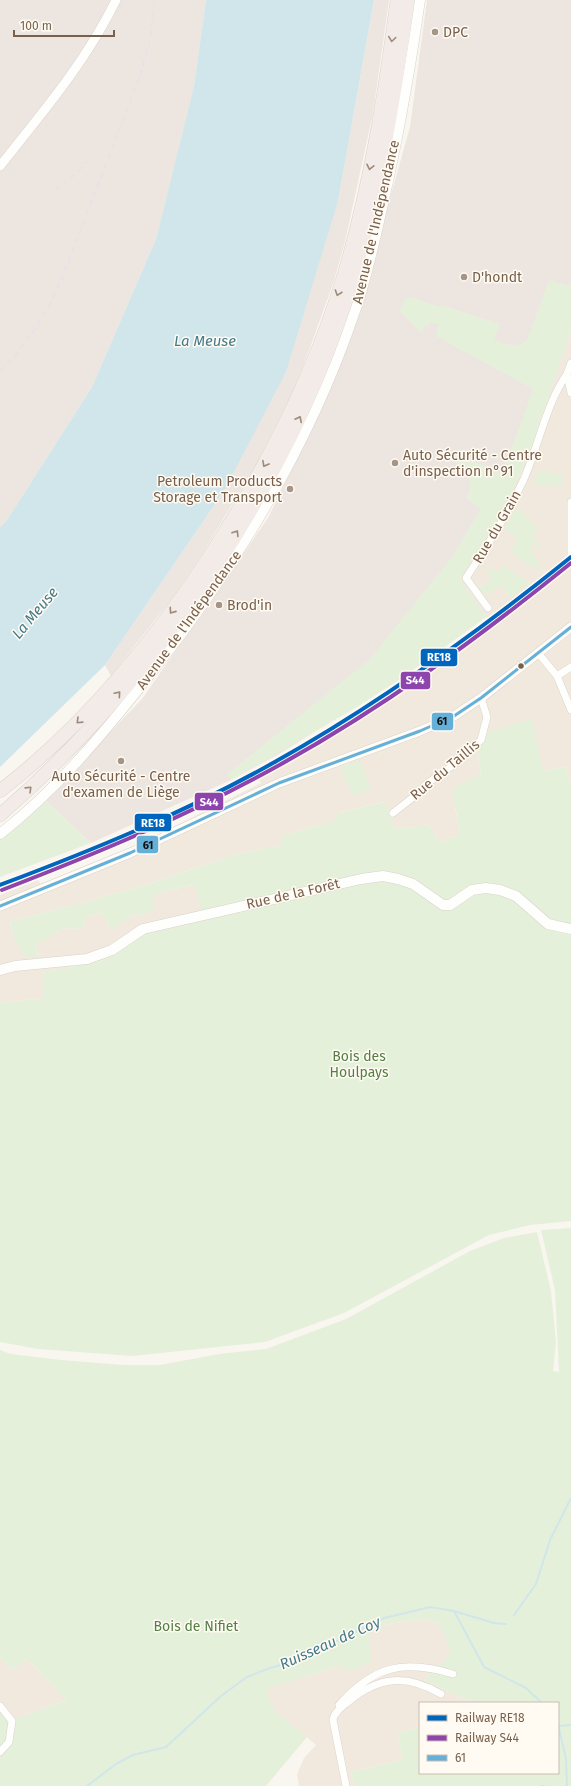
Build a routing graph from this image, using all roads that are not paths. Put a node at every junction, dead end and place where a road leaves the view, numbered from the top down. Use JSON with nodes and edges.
{"nodes":[{"id":1,"x":116,"y":0,"type":"edge"},
{"id":2,"x":397,"y":0,"type":"edge"},
{"id":3,"x":408,"y":0,"type":"edge"},
{"id":4,"x":420,"y":0,"type":"edge"},
{"id":5,"x":0,"y":166,"type":"edge"},
{"id":6,"x":571,"y":363,"type":"edge"},
{"id":7,"x":566,"y":374,"type":"junction"},
{"id":8,"x":571,"y":393,"type":"edge"},
{"id":9,"x":571,"y":502,"type":"edge"},
{"id":10,"x":571,"y":558,"type":"edge"},
{"id":11,"x":488,"y":608,"type":"dead end"},
{"id":12,"x":571,"y":627,"type":"edge"},
{"id":13,"x":538,"y":653,"type":"junction"},
{"id":14,"x":571,"y":667,"type":"edge"},
{"id":15,"x":557,"y":676,"type":"junction"},
{"id":16,"x":481,"y":698,"type":"junction"},
{"id":17,"x":571,"y":710,"type":"edge"},
{"id":18,"x":0,"y":791,"type":"edge"},
{"id":19,"x":393,"y":813,"type":"dead end"},
{"id":20,"x":0,"y":815,"type":"edge"},
{"id":21,"x":0,"y":834,"type":"edge"},
{"id":22,"x":0,"y":906,"type":"edge"},
{"id":23,"x":571,"y":929,"type":"edge"},
{"id":24,"x":0,"y":970,"type":"edge"},
{"id":25,"x":453,"y":1674,"type":"dead end"},
{"id":26,"x":441,"y":1694,"type":"dead end"},
{"id":27,"x":0,"y":1706,"type":"edge"},
{"id":28,"x":333,"y":1718,"type":"junction"},
{"id":29,"x":0,"y":1752,"type":"edge"},
{"id":30,"x":346,"y":1786,"type":"edge"}],
"edges":[{"from":1,"to":5,"type":"street"},
{"from":2,"to":18,"type":"highway","one_way":true},
{"from":20,"to":3,"type":"highway","one_way":true},
{"from":4,"to":21,"type":"main road","name":"Avenue de l'Indépendance"},
{"from":6,"to":7,"type":"street"},
{"from":7,"to":8,"type":"street"},
{"from":7,"to":11,"type":"street","name":"Rue du Grain"},
{"from":9,"to":10,"type":"street"},
{"from":12,"to":13,"type":"street"},
{"from":13,"to":15,"type":"street"},
{"from":13,"to":16,"type":"street"},
{"from":14,"to":15,"type":"street"},
{"from":15,"to":17,"type":"street"},
{"from":16,"to":19,"type":"street","name":"Rue du Taillis"},
{"from":16,"to":22,"type":"street"},
{"from":23,"to":24,"type":"main road","name":"Rue de la Forêt"},
{"from":25,"to":28,"type":"street"},
{"from":26,"to":28,"type":"street"},
{"from":27,"to":29,"type":"street"},
{"from":28,"to":30,"type":"street"}]}
